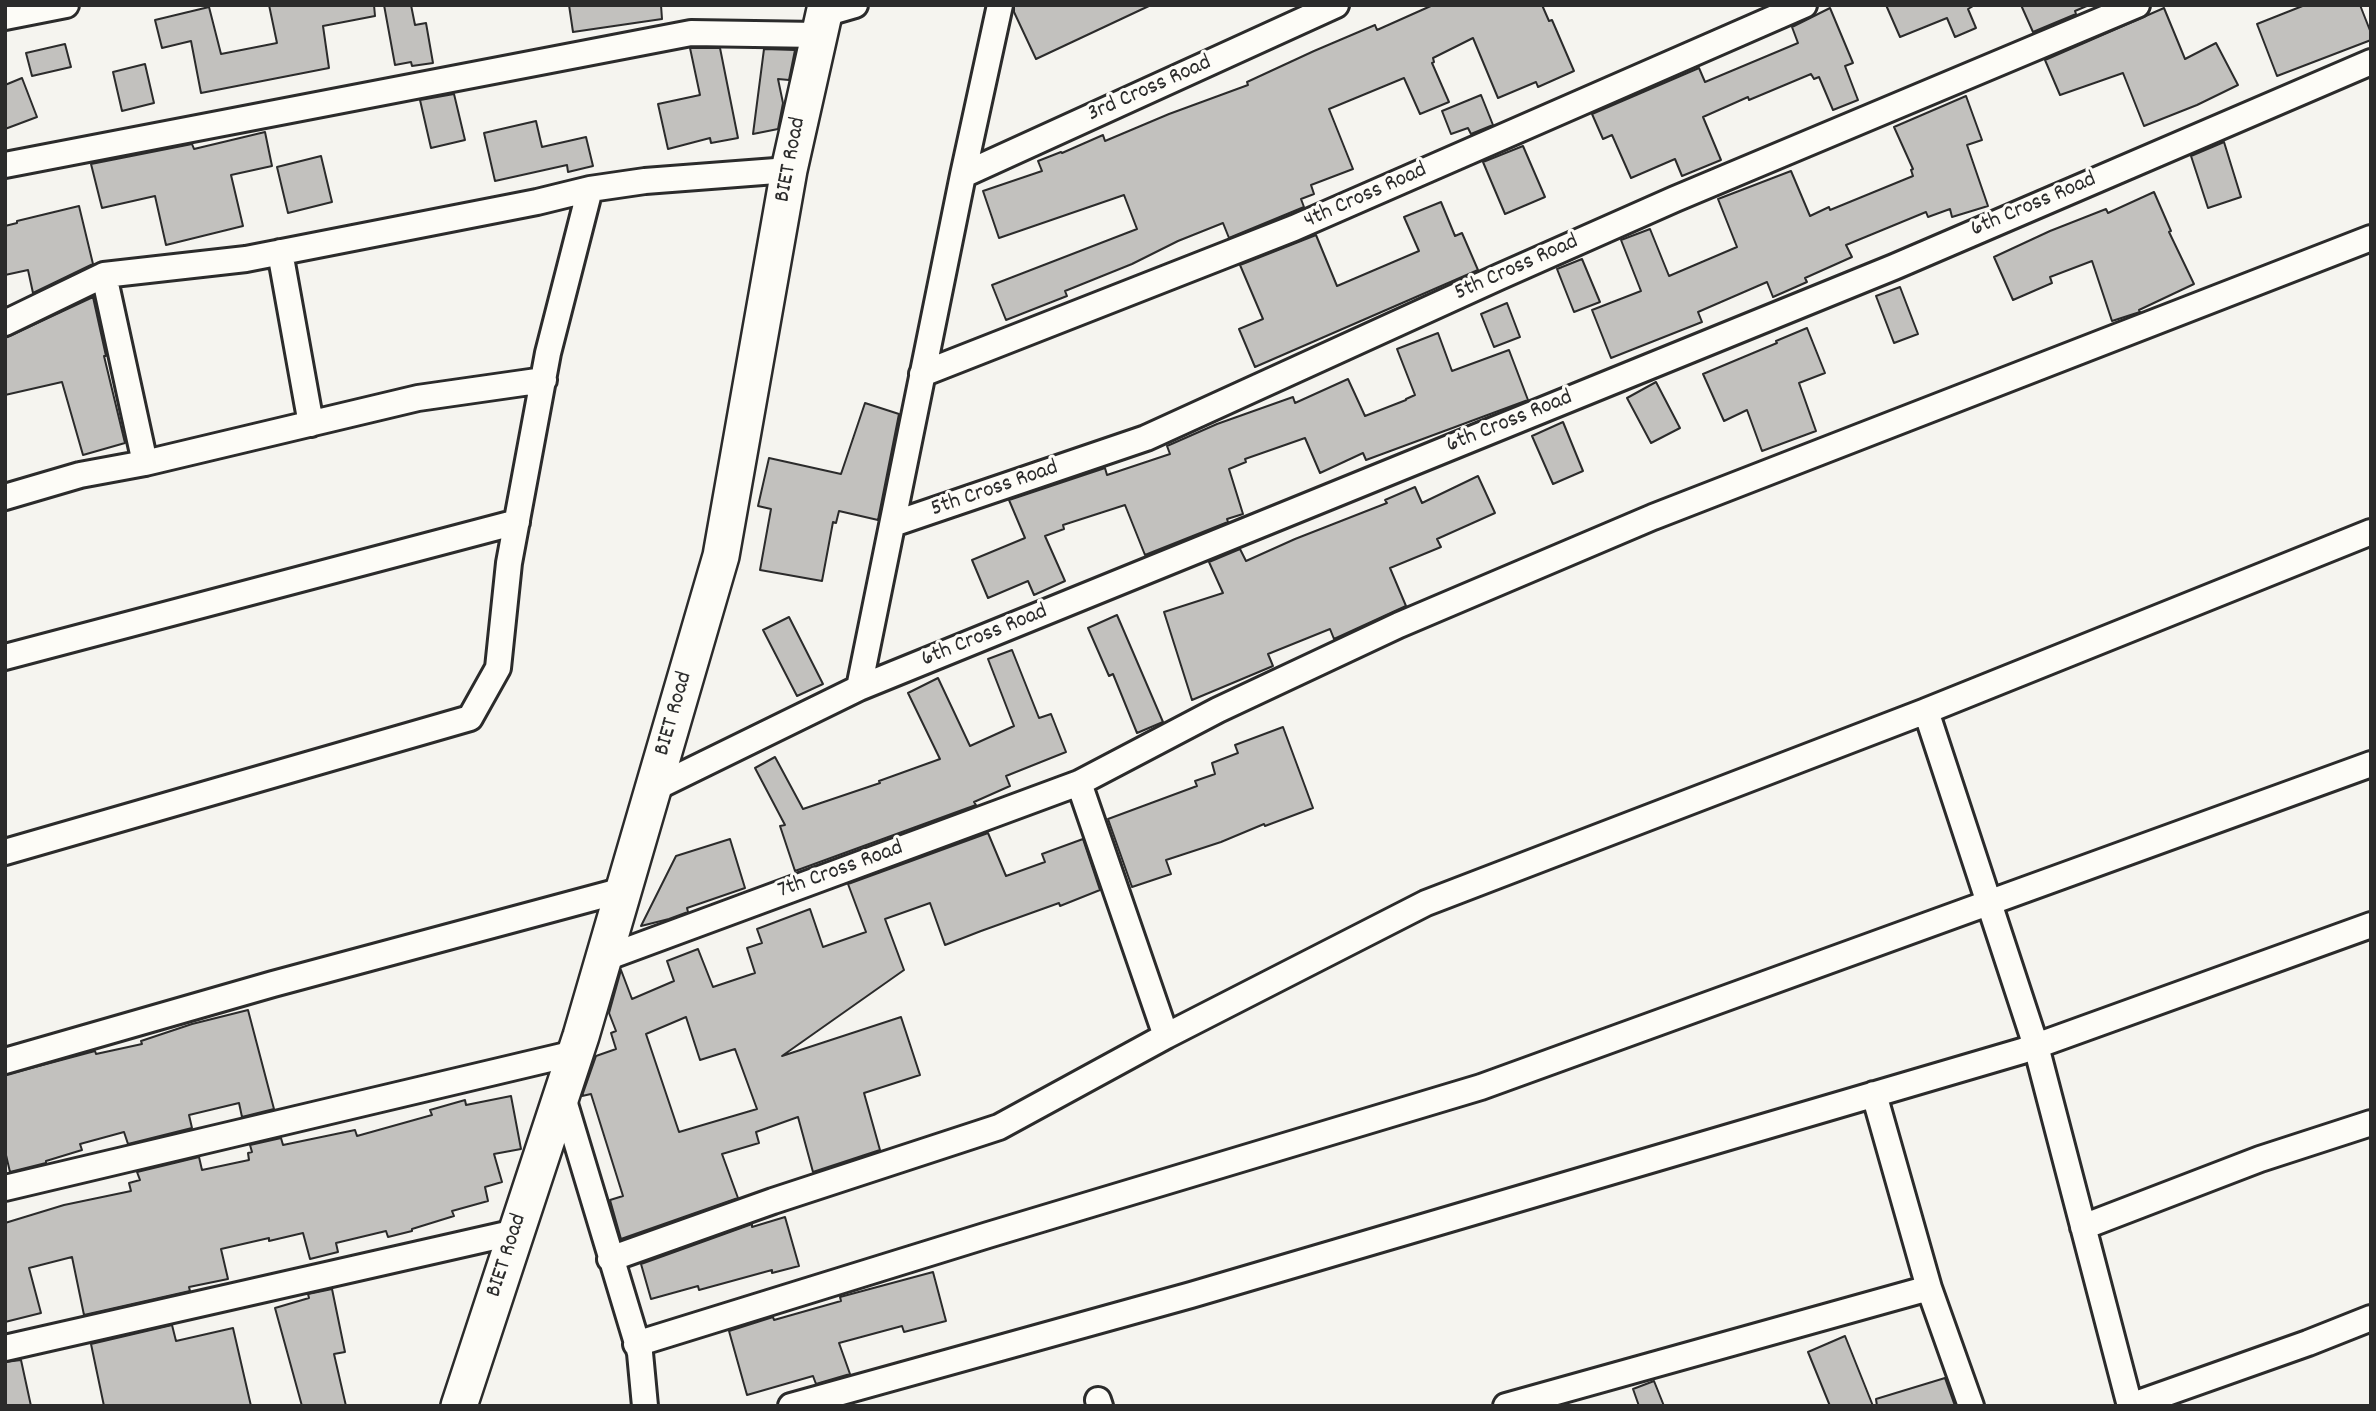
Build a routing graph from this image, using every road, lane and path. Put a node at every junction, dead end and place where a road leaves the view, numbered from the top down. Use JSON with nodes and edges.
{"nodes":[{"id":1,"x":66,"y":5,"type":"edge"},
{"id":2,"x":1000,"y":5,"type":"edge"},
{"id":3,"x":1336,"y":5,"type":"edge"},
{"id":4,"x":1804,"y":5,"type":"edge"},
{"id":5,"x":2137,"y":5,"type":"edge"},
{"id":6,"x":831,"y":15,"type":"edge"},
{"id":7,"x":5,"y":17,"type":"edge"},
{"id":8,"x":2371,"y":62,"type":"edge"},
{"id":9,"x":5,"y":165,"type":"edge"},
{"id":10,"x":789,"y":170,"type":"junction"},
{"id":11,"x":963,"y":175,"type":"junction"},
{"id":12,"x":590,"y":189,"type":"junction"},
{"id":13,"x":2371,"y":238,"type":"edge"},
{"id":14,"x":280,"y":252,"type":"junction"},
{"id":15,"x":104,"y":275,"type":"junction"},
{"id":16,"x":5,"y":323,"type":"edge"},
{"id":17,"x":922,"y":374,"type":"junction"},
{"id":18,"x":544,"y":380,"type":"junction"},
{"id":19,"x":311,"y":424,"type":"junction"},
{"id":20,"x":145,"y":463,"type":"junction"},
{"id":21,"x":5,"y":497,"type":"edge"},
{"id":22,"x":517,"y":522,"type":"junction"},
{"id":23,"x":893,"y":524,"type":"junction"},
{"id":24,"x":2371,"y":532,"type":"edge"},
{"id":25,"x":5,"y":657,"type":"edge"},
{"id":26,"x":859,"y":688,"type":"junction"},
{"id":27,"x":1926,"y":711,"type":"junction"},
{"id":28,"x":2371,"y":764,"type":"edge"},
{"id":29,"x":1079,"y":783,"type":"junction"},
{"id":30,"x":653,"y":789,"type":"junction"},
{"id":31,"x":5,"y":852,"type":"edge"},
{"id":32,"x":623,"y":890,"type":"junction"},
{"id":33,"x":1988,"y":904,"type":"junction"},
{"id":34,"x":2371,"y":925,"type":"edge"},
{"id":35,"x":603,"y":959,"type":"junction"},
{"id":36,"x":1166,"y":1036,"type":"junction"},
{"id":37,"x":2036,"y":1046,"type":"junction"},
{"id":38,"x":575,"y":1053,"type":"junction"},
{"id":39,"x":5,"y":1061,"type":"edge"},
{"id":40,"x":562,"y":1093,"type":"junction"},
{"id":41,"x":1874,"y":1094,"type":"junction"},
{"id":42,"x":2371,"y":1123,"type":"edge"},
{"id":43,"x":5,"y":1188,"type":"edge"},
{"id":44,"x":2083,"y":1227,"type":"junction"},
{"id":45,"x":516,"y":1232,"type":"junction"},
{"id":46,"x":610,"y":1259,"type":"junction"},
{"id":47,"x":1929,"y":1288,"type":"junction"},
{"id":48,"x":2371,"y":1318,"type":"edge"},
{"id":49,"x":636,"y":1344,"type":"junction"},
{"id":50,"x":5,"y":1348,"type":"edge"},
{"id":51,"x":459,"y":1406,"type":"edge"},
{"id":52,"x":645,"y":1406,"type":"edge"},
{"id":53,"x":791,"y":1406,"type":"edge"},
{"id":54,"x":1506,"y":1406,"type":"edge"},
{"id":55,"x":1971,"y":1406,"type":"edge"}],
"edges":[{"from":1,"to":7,"type":"street"},
{"from":2,"to":11,"type":"street"},
{"from":3,"to":11,"type":"street","name":"3rd Cross Road"},
{"from":4,"to":17,"type":"street","name":"4th Cross Road"},
{"from":5,"to":23,"type":"street","name":"5th Cross Road"},
{"from":6,"to":9,"type":"street"},
{"from":6,"to":10,"type":"street","name":"BIET Road"},
{"from":8,"to":26,"type":"street","name":"6th Cross Road"},
{"from":10,"to":12,"type":"street"},
{"from":10,"to":30,"type":"street","name":"BIET Road"},
{"from":11,"to":17,"type":"street"},
{"from":12,"to":14,"type":"street"},
{"from":12,"to":18,"type":"street"},
{"from":13,"to":29,"type":"street","name":"7th Cross Road"},
{"from":14,"to":15,"type":"street"},
{"from":14,"to":19,"type":"street"},
{"from":15,"to":16,"type":"street"},
{"from":15,"to":20,"type":"street"},
{"from":17,"to":23,"type":"street"},
{"from":18,"to":19,"type":"street"},
{"from":18,"to":22,"type":"street"},
{"from":19,"to":20,"type":"street"},
{"from":20,"to":21,"type":"street"},
{"from":22,"to":25,"type":"street"},
{"from":22,"to":31,"type":"street"},
{"from":23,"to":26,"type":"street"},
{"from":24,"to":27,"type":"street"},
{"from":26,"to":30,"type":"street","name":"6th Cross Road"},
{"from":27,"to":33,"type":"street"},
{"from":27,"to":36,"type":"street"},
{"from":28,"to":33,"type":"street"},
{"from":29,"to":35,"type":"street","name":"7th Cross Road"},
{"from":29,"to":36,"type":"street"},
{"from":30,"to":32,"type":"street","name":"BIET Road"},
{"from":32,"to":35,"type":"street","name":"BIET Road"},
{"from":32,"to":39,"type":"street"},
{"from":33,"to":37,"type":"street"},
{"from":33,"to":49,"type":"street"},
{"from":34,"to":37,"type":"street"},
{"from":35,"to":38,"type":"street","name":"BIET Road"},
{"from":36,"to":46,"type":"street"},
{"from":37,"to":41,"type":"street"},
{"from":37,"to":44,"type":"street"},
{"from":38,"to":40,"type":"street","name":"BIET Road"},
{"from":38,"to":43,"type":"street"},
{"from":40,"to":45,"type":"street","name":"BIET Road"},
{"from":40,"to":46,"type":"street"},
{"from":41,"to":47,"type":"street"},
{"from":41,"to":53,"type":"street"},
{"from":42,"to":44,"type":"street"},
{"from":44,"to":48,"type":"street"},
{"from":45,"to":50,"type":"street"},
{"from":45,"to":51,"type":"street","name":"BIET Road"},
{"from":46,"to":49,"type":"street"},
{"from":47,"to":54,"type":"street"},
{"from":47,"to":55,"type":"street"},
{"from":49,"to":52,"type":"street"}]}
